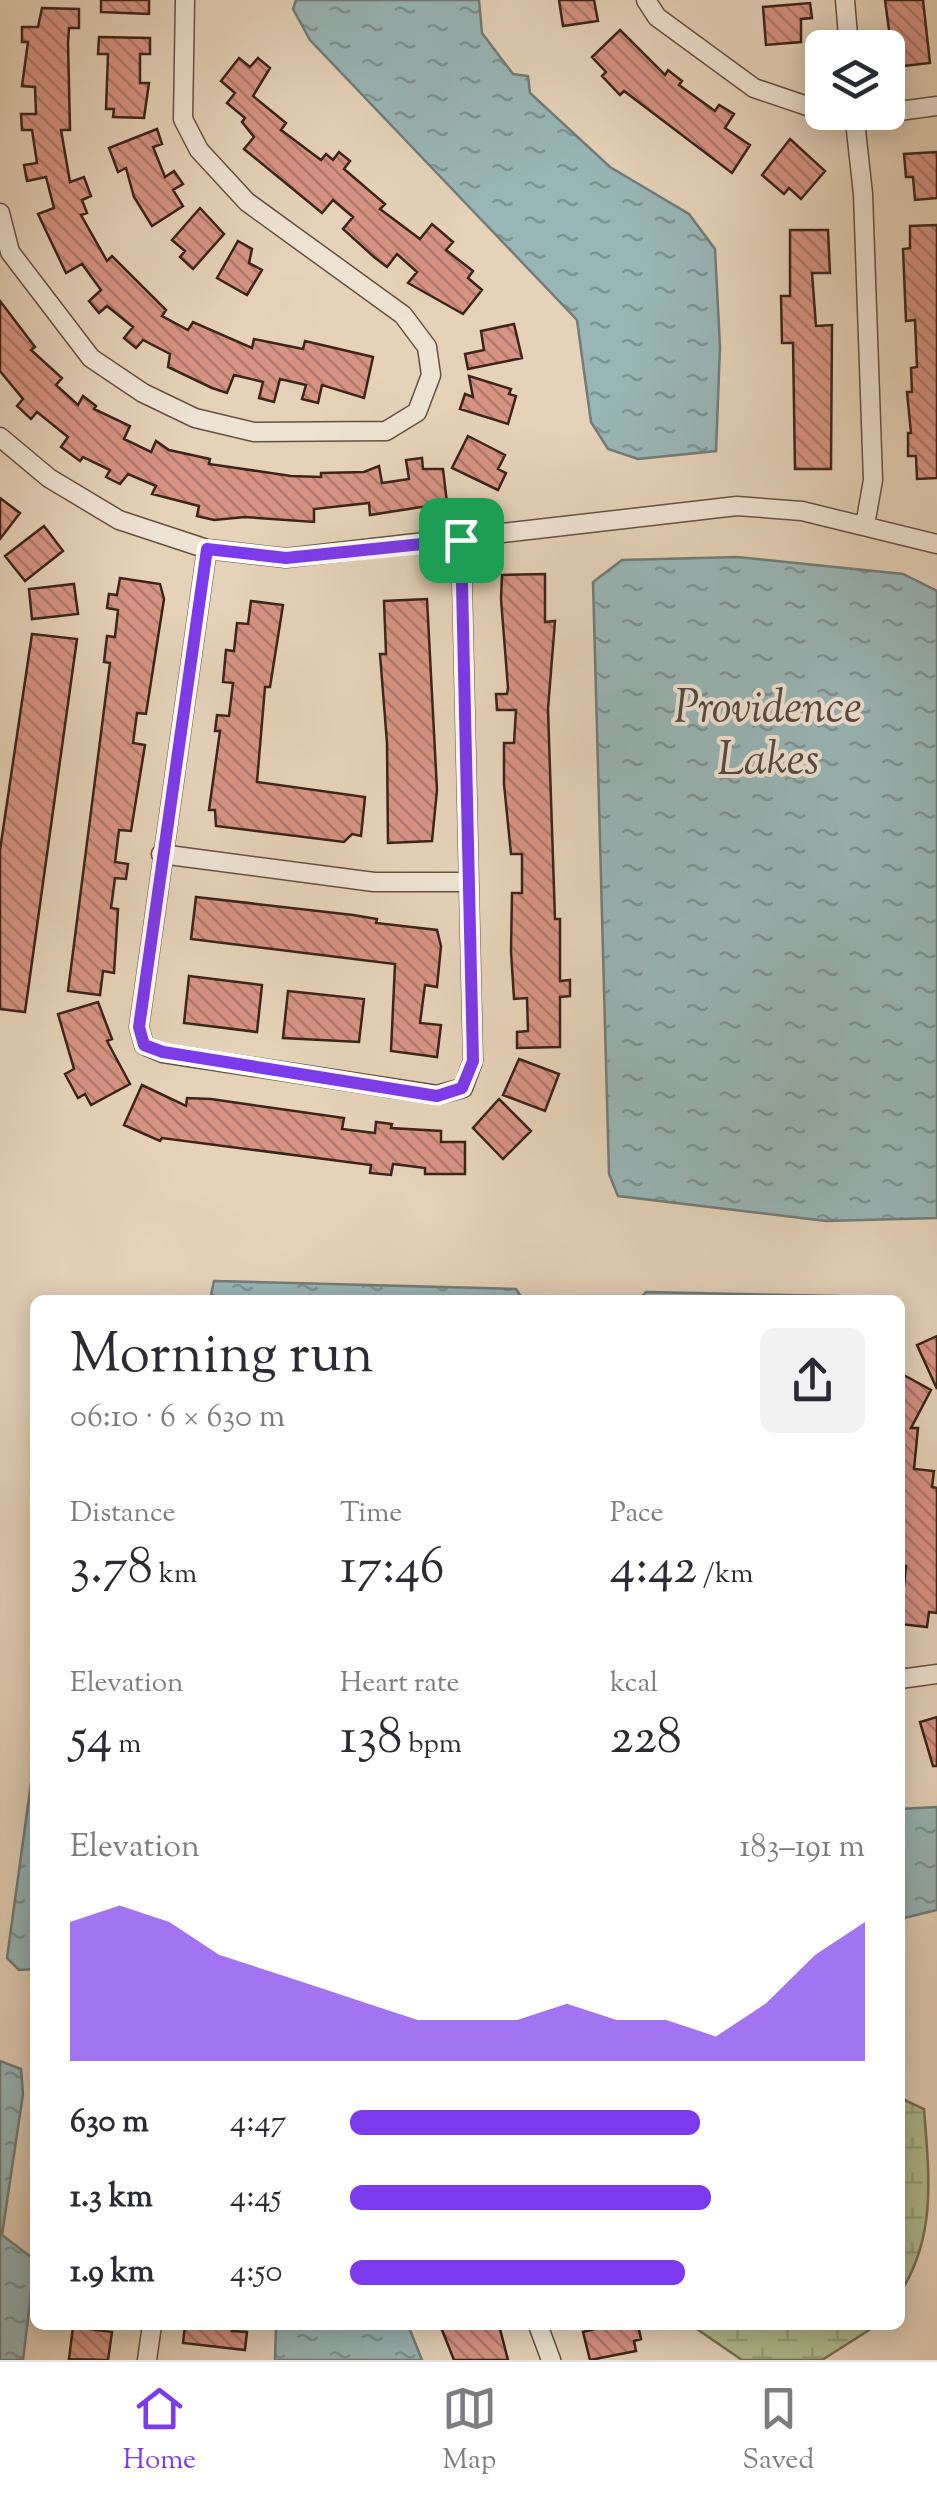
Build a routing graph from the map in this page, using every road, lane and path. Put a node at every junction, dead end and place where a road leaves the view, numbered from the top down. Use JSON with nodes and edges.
{"nodes":[{"id":1,"x":185,"y":0,"type":"edge"},
{"id":2,"x":646,"y":0,"type":"edge"},
{"id":3,"x":845,"y":0,"type":"edge"},
{"id":4,"x":848,"y":30,"type":"edge"},
{"id":5,"x":805,"y":105,"type":"edge"},
{"id":6,"x":937,"y":106,"type":"edge"},
{"id":7,"x":905,"y":109,"type":"edge"},
{"id":8,"x":856,"y":130,"type":"edge"},
{"id":9,"x":0,"y":213,"type":"edge"},
{"id":10,"x":0,"y":437,"type":"edge"},
{"id":11,"x":865,"y":524,"type":"junction"},
{"id":12,"x":461,"y":540,"type":"junction"},
{"id":13,"x":937,"y":544,"type":"edge"},
{"id":14,"x":207,"y":549,"type":"junction"},
{"id":15,"x":161,"y":854,"type":"junction"},
{"id":16,"x":466,"y":882,"type":"junction"},
{"id":17,"x":937,"y":1674,"type":"edge"},
{"id":18,"x":905,"y":1678,"type":"edge"},
{"id":19,"x":151,"y":2330,"type":"edge"},
{"id":20,"x":540,"y":2330,"type":"edge"},
{"id":21,"x":147,"y":2360,"type":"edge"},
{"id":22,"x":551,"y":2360,"type":"edge"}],
"edges":[{"from":1,"to":9,"type":"street"},
{"from":2,"to":5,"type":"street"},
{"from":3,"to":4,"type":"street"},
{"from":6,"to":7,"type":"street"},
{"from":8,"to":11,"type":"street"},
{"from":10,"to":14,"type":"street"},
{"from":11,"to":12,"type":"street"},
{"from":11,"to":13,"type":"street"},
{"from":12,"to":14,"type":"street"},
{"from":12,"to":16,"type":"street"},
{"from":14,"to":15,"type":"street"},
{"from":15,"to":16,"type":"street"},
{"from":15,"to":16,"type":"street"},
{"from":17,"to":18,"type":"street"},
{"from":19,"to":21,"type":"street"},
{"from":20,"to":22,"type":"street"}]}
